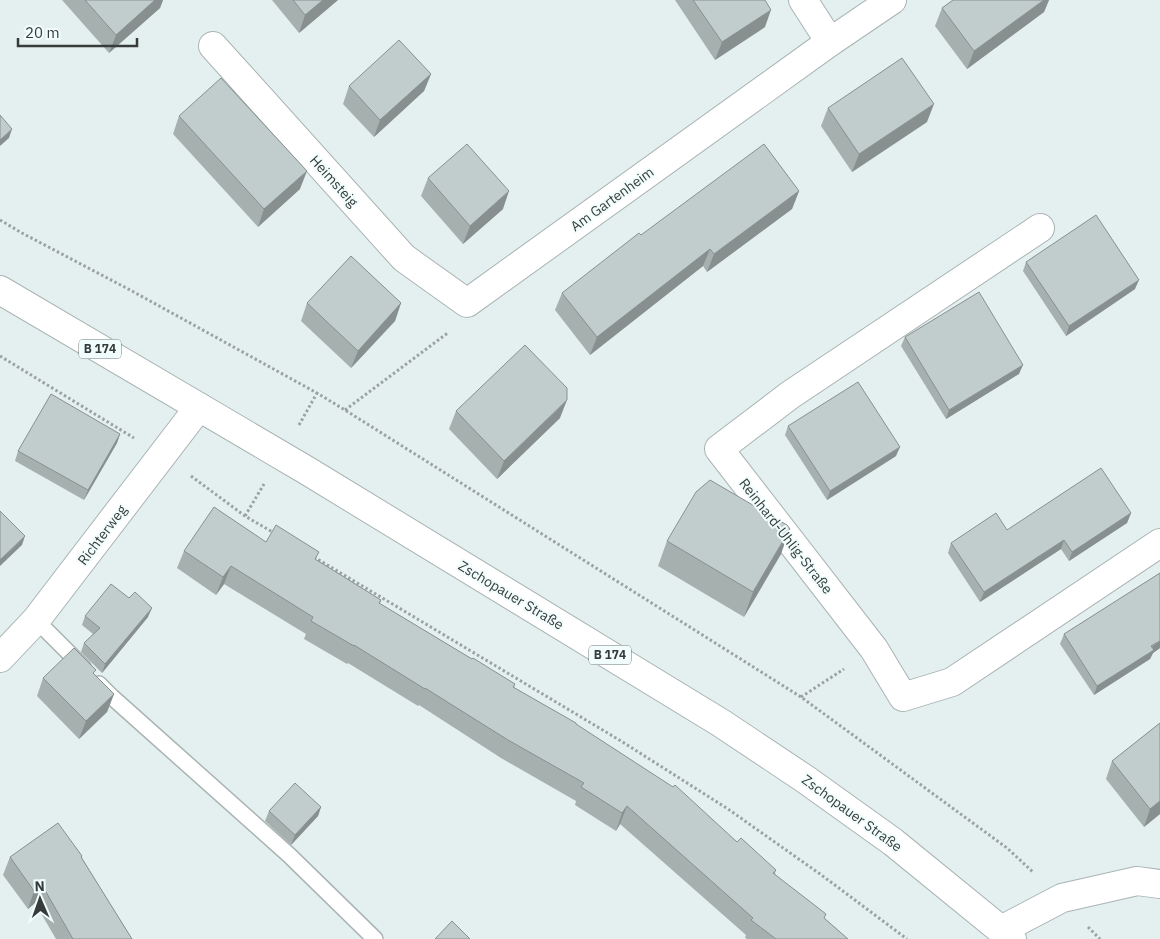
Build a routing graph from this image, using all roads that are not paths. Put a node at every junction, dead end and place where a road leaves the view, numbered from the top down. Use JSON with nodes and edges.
{"nodes":[{"id":1,"x":803,"y":0,"type":"edge"},
{"id":2,"x":892,"y":0,"type":"edge"},
{"id":3,"x":830,"y":42,"type":"junction"},
{"id":4,"x":213,"y":46,"type":"dead end"},
{"id":5,"x":1040,"y":228,"type":"dead end"},
{"id":6,"x":0,"y":290,"type":"edge"},
{"id":7,"x":467,"y":303,"type":"joint"},
{"id":8,"x":200,"y":407,"type":"junction"},
{"id":9,"x":1160,"y":543,"type":"edge"},
{"id":10,"x":36,"y":620,"type":"junction"},
{"id":11,"x":0,"y":658,"type":"edge"},
{"id":12,"x":1160,"y":884,"type":"edge"},
{"id":13,"x":1006,"y":935,"type":"edge"},
{"id":14,"x":375,"y":939,"type":"edge"}],
"edges":[{"from":1,"to":3,"type":"street"},
{"from":2,"to":3,"type":"street","name":"Am Gartenheim"},
{"from":3,"to":7,"type":"street","name":"Am Gartenheim"},
{"from":4,"to":7,"type":"street","name":"Heimsteig"},
{"from":5,"to":9,"type":"street","name":"Reinhard-Uhlig-Straße"},
{"from":6,"to":8,"type":"street","name":"Zschopauer Straße","number":"B 174"},
{"from":8,"to":10,"type":"street","name":"Richterweg"},
{"from":8,"to":13,"type":"street","name":"Zschopauer Straße","number":"B 174"},
{"from":10,"to":11,"type":"street","name":"Richterweg"},
{"from":10,"to":14,"type":"lane"},
{"from":12,"to":13,"type":"street","name":"Zschopauer Straße"}]}
